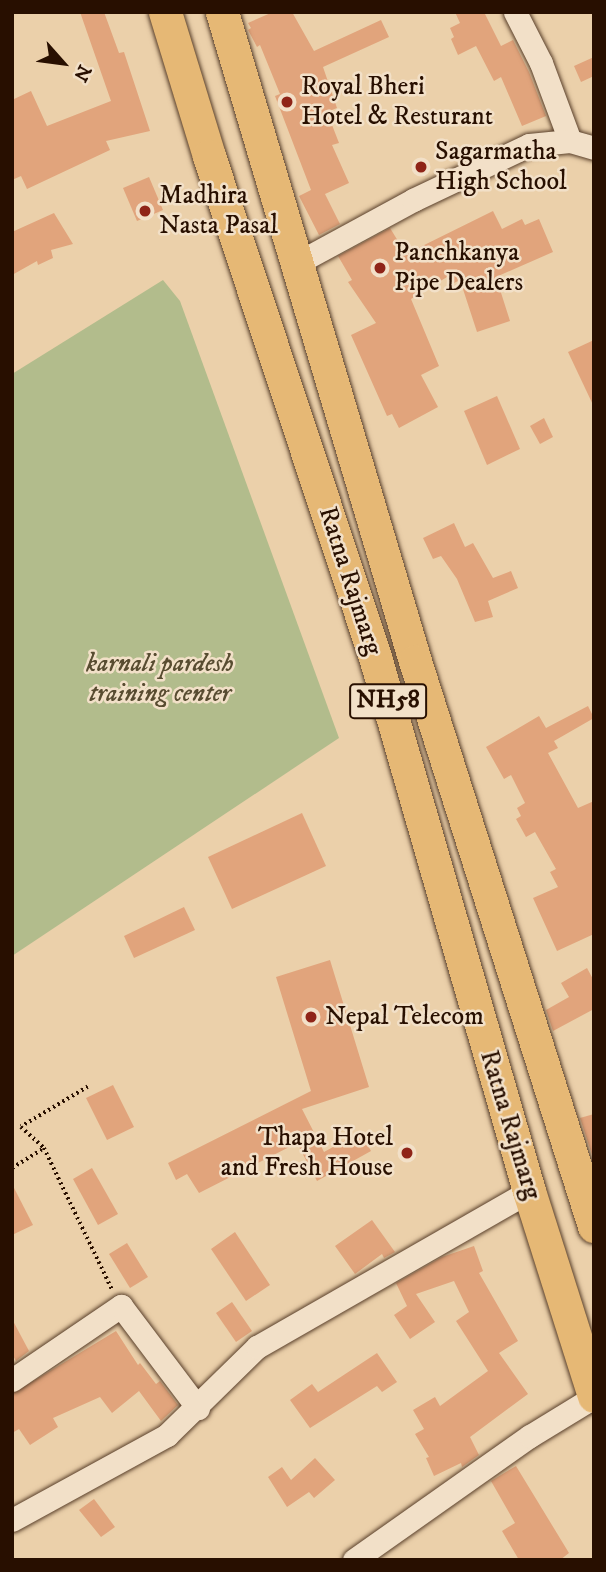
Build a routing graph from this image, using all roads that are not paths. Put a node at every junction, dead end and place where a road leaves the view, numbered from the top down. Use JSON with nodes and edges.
{"nodes":[{"id":1,"x":165,"y":12,"type":"edge"},
{"id":2,"x":222,"y":12,"type":"edge"},
{"id":3,"x":515,"y":12,"type":"edge"},
{"id":4,"x":569,"y":141,"type":"junction"},
{"id":5,"x":594,"y":148,"type":"edge"},
{"id":6,"x":297,"y":263,"type":"junction"},
{"id":7,"x":588,"y":1188,"type":"edge"},
{"id":8,"x":529,"y":1191,"type":"junction"},
{"id":9,"x":594,"y":1226,"type":"edge"},
{"id":10,"x":12,"y":1380,"type":"edge"},
{"id":11,"x":594,"y":1396,"type":"edge"},
{"id":12,"x":198,"y":1408,"type":"junction"},
{"id":13,"x":12,"y":1520,"type":"edge"},
{"id":14,"x":354,"y":1560,"type":"edge"}],
"edges":[{"from":1,"to":8,"type":"highway","name":"Ratna Rajmarg","number":"NH58"},
{"from":2,"to":6,"type":"highway","name":"Ratna Rajmarg","number":"NH58"},
{"from":3,"to":4,"type":"street"},
{"from":4,"to":5,"type":"street"},
{"from":4,"to":6,"type":"street"},
{"from":6,"to":7,"type":"highway","name":"Ratna Rajmarg","number":"NH58"},
{"from":7,"to":9,"type":"highway","name":"Ratna Rajmarg","number":"NH58"},
{"from":8,"to":11,"type":"highway","name":"Ratna Rajmarg","number":"NH58"},
{"from":8,"to":12,"type":"street"},
{"from":10,"to":12,"type":"street"},
{"from":11,"to":14,"type":"street"},
{"from":12,"to":13,"type":"street"}]}
